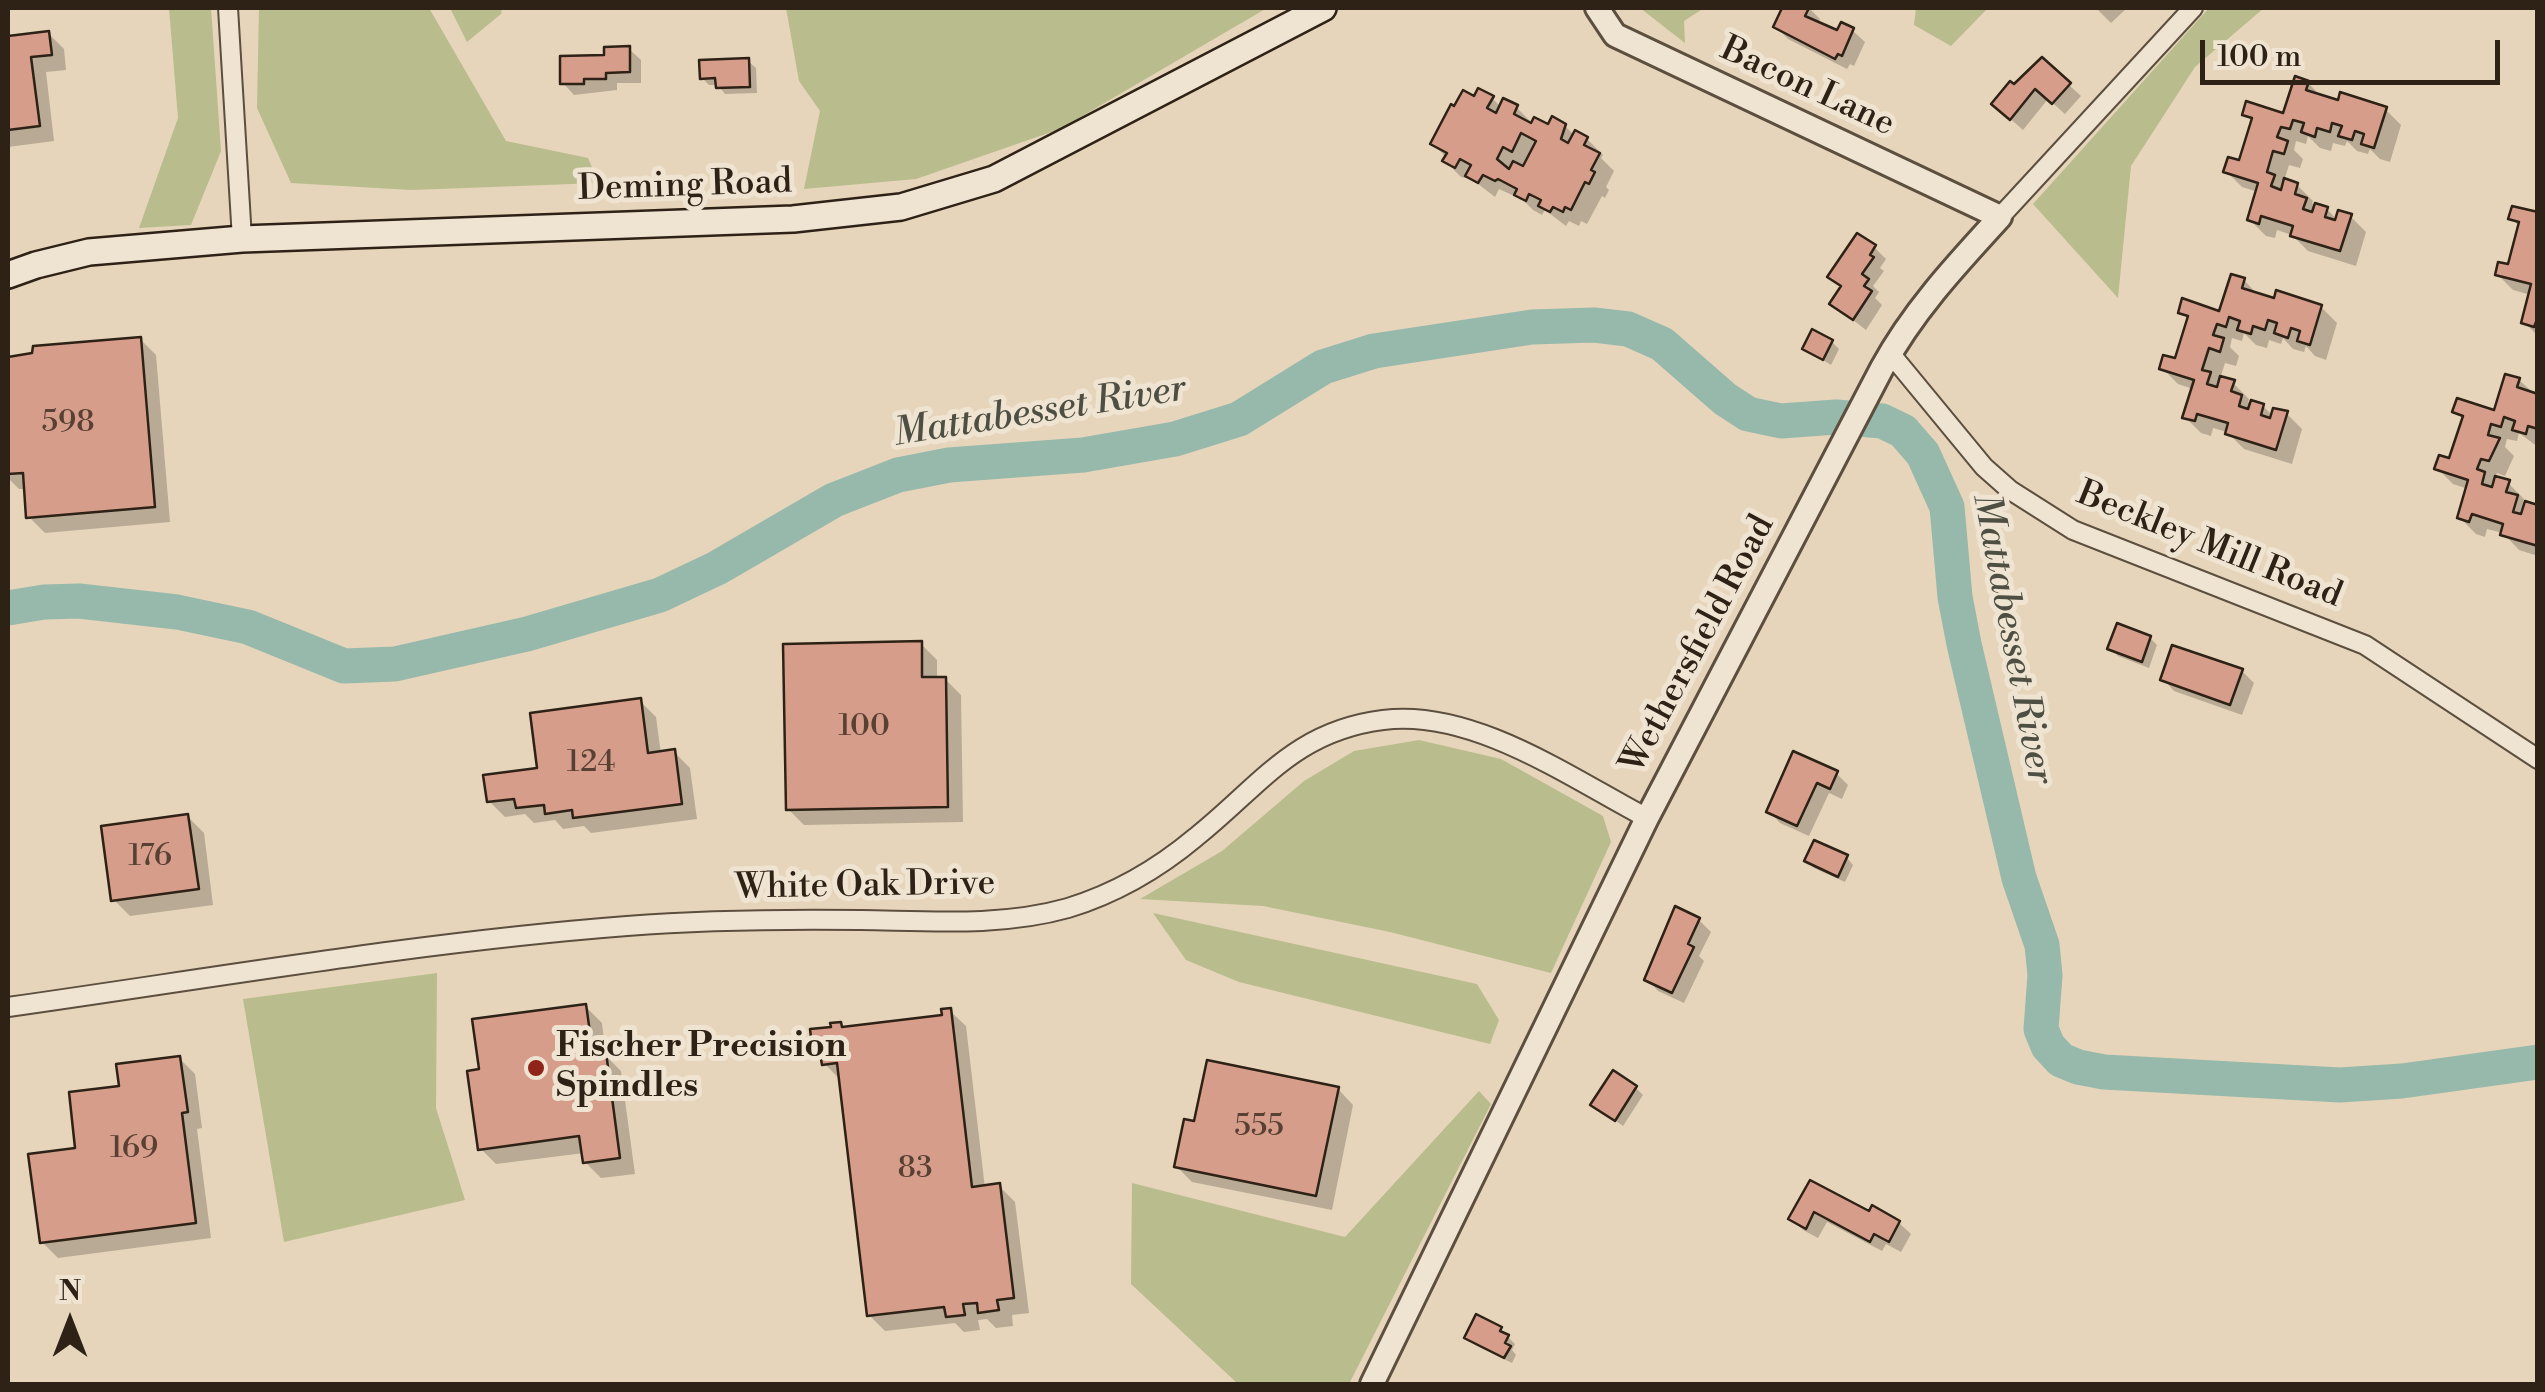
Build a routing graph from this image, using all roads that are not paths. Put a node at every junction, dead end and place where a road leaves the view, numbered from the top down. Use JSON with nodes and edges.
{"nodes":[{"id":1,"x":228,"y":8,"type":"edge"},
{"id":2,"x":1324,"y":8,"type":"edge"},
{"id":3,"x":1598,"y":8,"type":"edge"},
{"id":4,"x":2192,"y":8,"type":"edge"},
{"id":5,"x":2000,"y":217,"type":"junction"},
{"id":6,"x":242,"y":239,"type":"junction"},
{"id":7,"x":8,"y":276,"type":"edge"},
{"id":8,"x":1890,"y":353,"type":"junction"},
{"id":9,"x":2538,"y":759,"type":"edge"},
{"id":10,"x":1647,"y":818,"type":"junction"},
{"id":11,"x":8,"y":1007,"type":"edge"},
{"id":12,"x":1372,"y":1384,"type":"edge"}],
"edges":[{"from":1,"to":6,"type":"street"},
{"from":2,"to":6,"type":"main road","name":"Deming Road"},
{"from":3,"to":5,"type":"street","name":"Bacon Lane"},
{"from":4,"to":5,"type":"street","name":"Wethersfield Road"},
{"from":5,"to":8,"type":"street","name":"Wethersfield Road"},
{"from":6,"to":7,"type":"main road","name":"Deming Road"},
{"from":8,"to":9,"type":"street","name":"Beckley Mill Road"},
{"from":8,"to":10,"type":"street","name":"Wethersfield Road"},
{"from":10,"to":11,"type":"street","name":"White Oak Drive"},
{"from":10,"to":12,"type":"street","name":"Wethersfield Road"}]}
